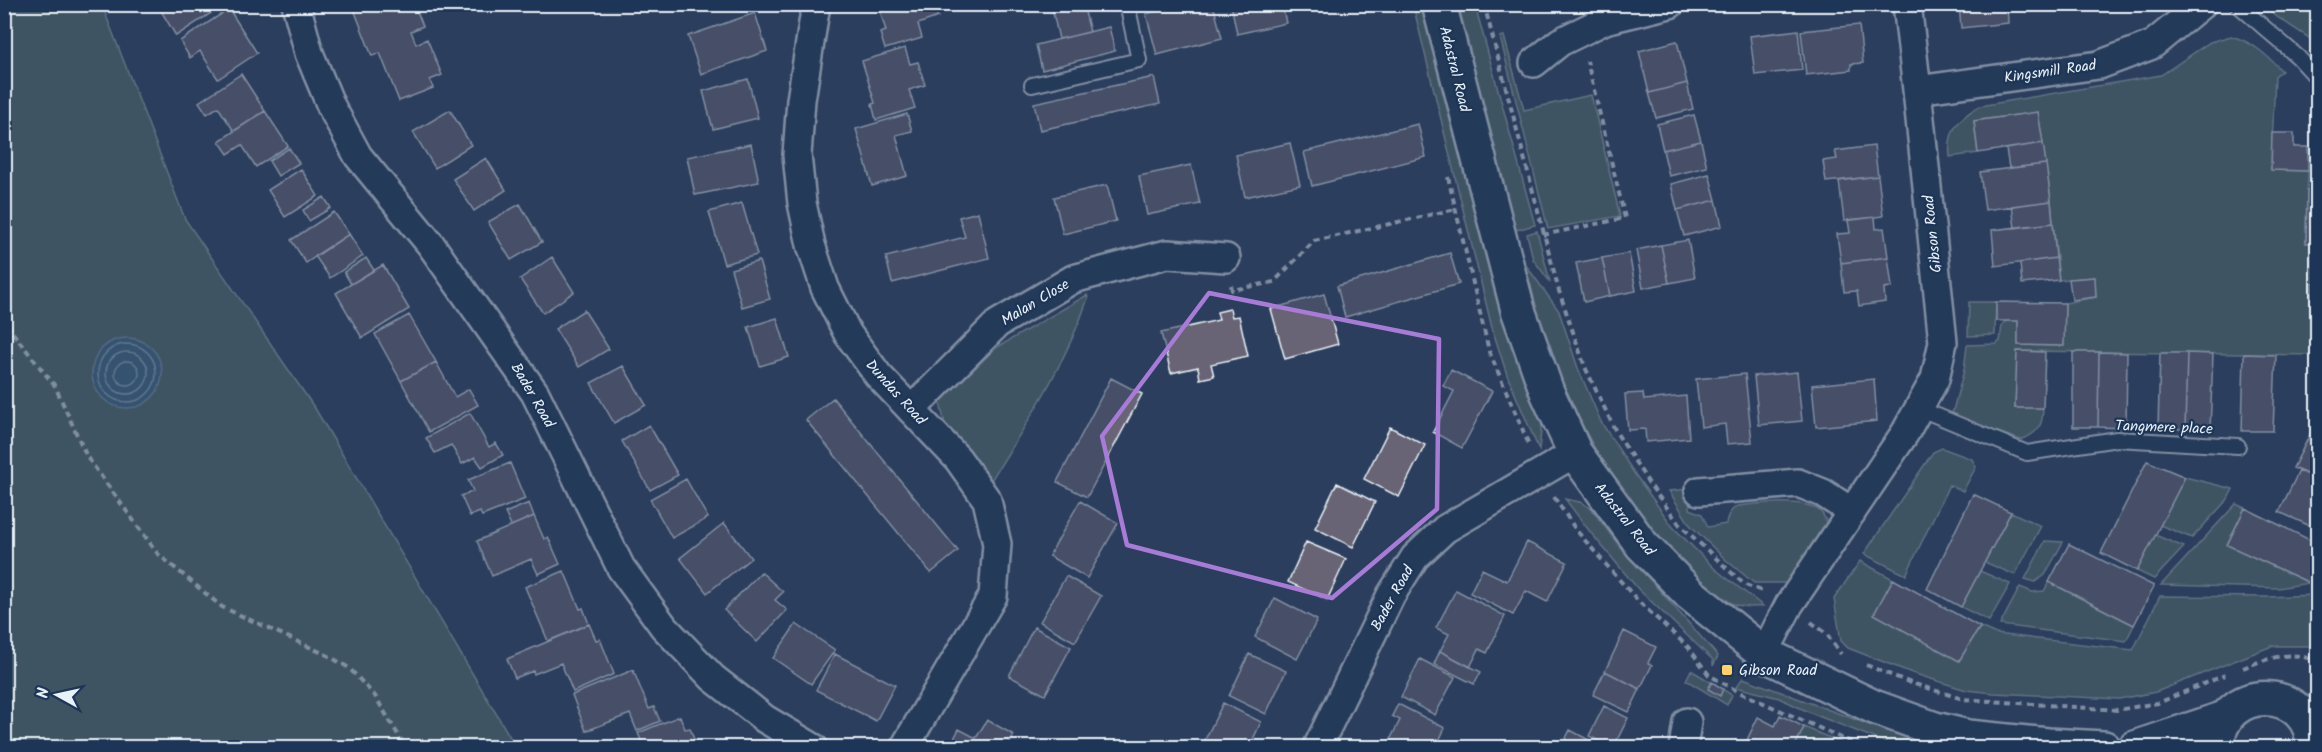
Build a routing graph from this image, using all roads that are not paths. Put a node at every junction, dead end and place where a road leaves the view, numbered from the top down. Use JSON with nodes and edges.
{"nodes":[{"id":1,"x":296,"y":4,"type":"edge"},
{"id":2,"x":816,"y":4,"type":"edge"},
{"id":3,"x":1127,"y":4,"type":"edge"},
{"id":4,"x":1439,"y":4,"type":"edge"},
{"id":5,"x":1670,"y":4,"type":"edge"},
{"id":6,"x":1907,"y":4,"type":"edge"},
{"id":7,"x":2202,"y":4,"type":"edge"},
{"id":8,"x":2237,"y":4,"type":"edge"},
{"id":9,"x":1534,"y":63,"type":"dead end"},
{"id":10,"x":2318,"y":79,"type":"edge"},
{"id":11,"x":1032,"y":85,"type":"dead end"},
{"id":12,"x":1917,"y":90,"type":"junction"},
{"id":13,"x":1226,"y":258,"type":"road end"},
{"id":14,"x":1918,"y":408,"type":"junction"},
{"id":15,"x":911,"y":410,"type":"junction"},
{"id":16,"x":2238,"y":446,"type":"dead end"},
{"id":17,"x":1575,"y":453,"type":"junction"},
{"id":18,"x":1699,"y":491,"type":"dead end"},
{"id":19,"x":1852,"y":512,"type":"junction"},
{"id":20,"x":1764,"y":654,"type":"junction"},
{"id":21,"x":2309,"y":716,"type":"edge"},
{"id":22,"x":2221,"y":733,"type":"edge"},
{"id":23,"x":1971,"y":742,"type":"edge"},
{"id":24,"x":2047,"y":746,"type":"edge"},
{"id":25,"x":814,"y":747,"type":"edge"},
{"id":26,"x":904,"y":747,"type":"edge"},
{"id":27,"x":1317,"y":747,"type":"edge"},
{"id":28,"x":2104,"y":747,"type":"edge"},
{"id":29,"x":2135,"y":747,"type":"edge"},
{"id":30,"x":2313,"y":747,"type":"edge"}],
"edges":[{"from":1,"to":25,"type":"street","name":"Bader Road"},
{"from":2,"to":15,"type":"street","name":"Dundas Road"},
{"from":3,"to":11,"type":"lane"},
{"from":4,"to":17,"type":"street","name":"Adastral Road"},
{"from":5,"to":9,"type":"street"},
{"from":6,"to":12,"type":"street","name":"Gibson Road"},
{"from":7,"to":12,"type":"street","name":"Kingsmill Road"},
{"from":8,"to":10,"type":"lane"},
{"from":12,"to":14,"type":"street","name":"Gibson Road"},
{"from":13,"to":15,"type":"street","name":"Malan Close"},
{"from":14,"to":16,"type":"lane","name":"Tangmere place"},
{"from":14,"to":19,"type":"street","name":"Gibson Road"},
{"from":15,"to":26,"type":"street","name":"Dundas Road"},
{"from":17,"to":20,"type":"street","name":"Adastral Road"},
{"from":17,"to":27,"type":"street","name":"Bader Road"},
{"from":18,"to":19,"type":"street"},
{"from":19,"to":20,"type":"street","name":"Gibson Road"},
{"from":20,"to":23,"type":"street","name":"Adastral Road"},
{"from":21,"to":22,"type":"street"},
{"from":21,"to":30,"type":"street"},
{"from":22,"to":29,"type":"street"},
{"from":23,"to":24,"type":"street","name":"Adastral Road"},
{"from":24,"to":28,"type":"street","name":"Adastral Road"}]}
